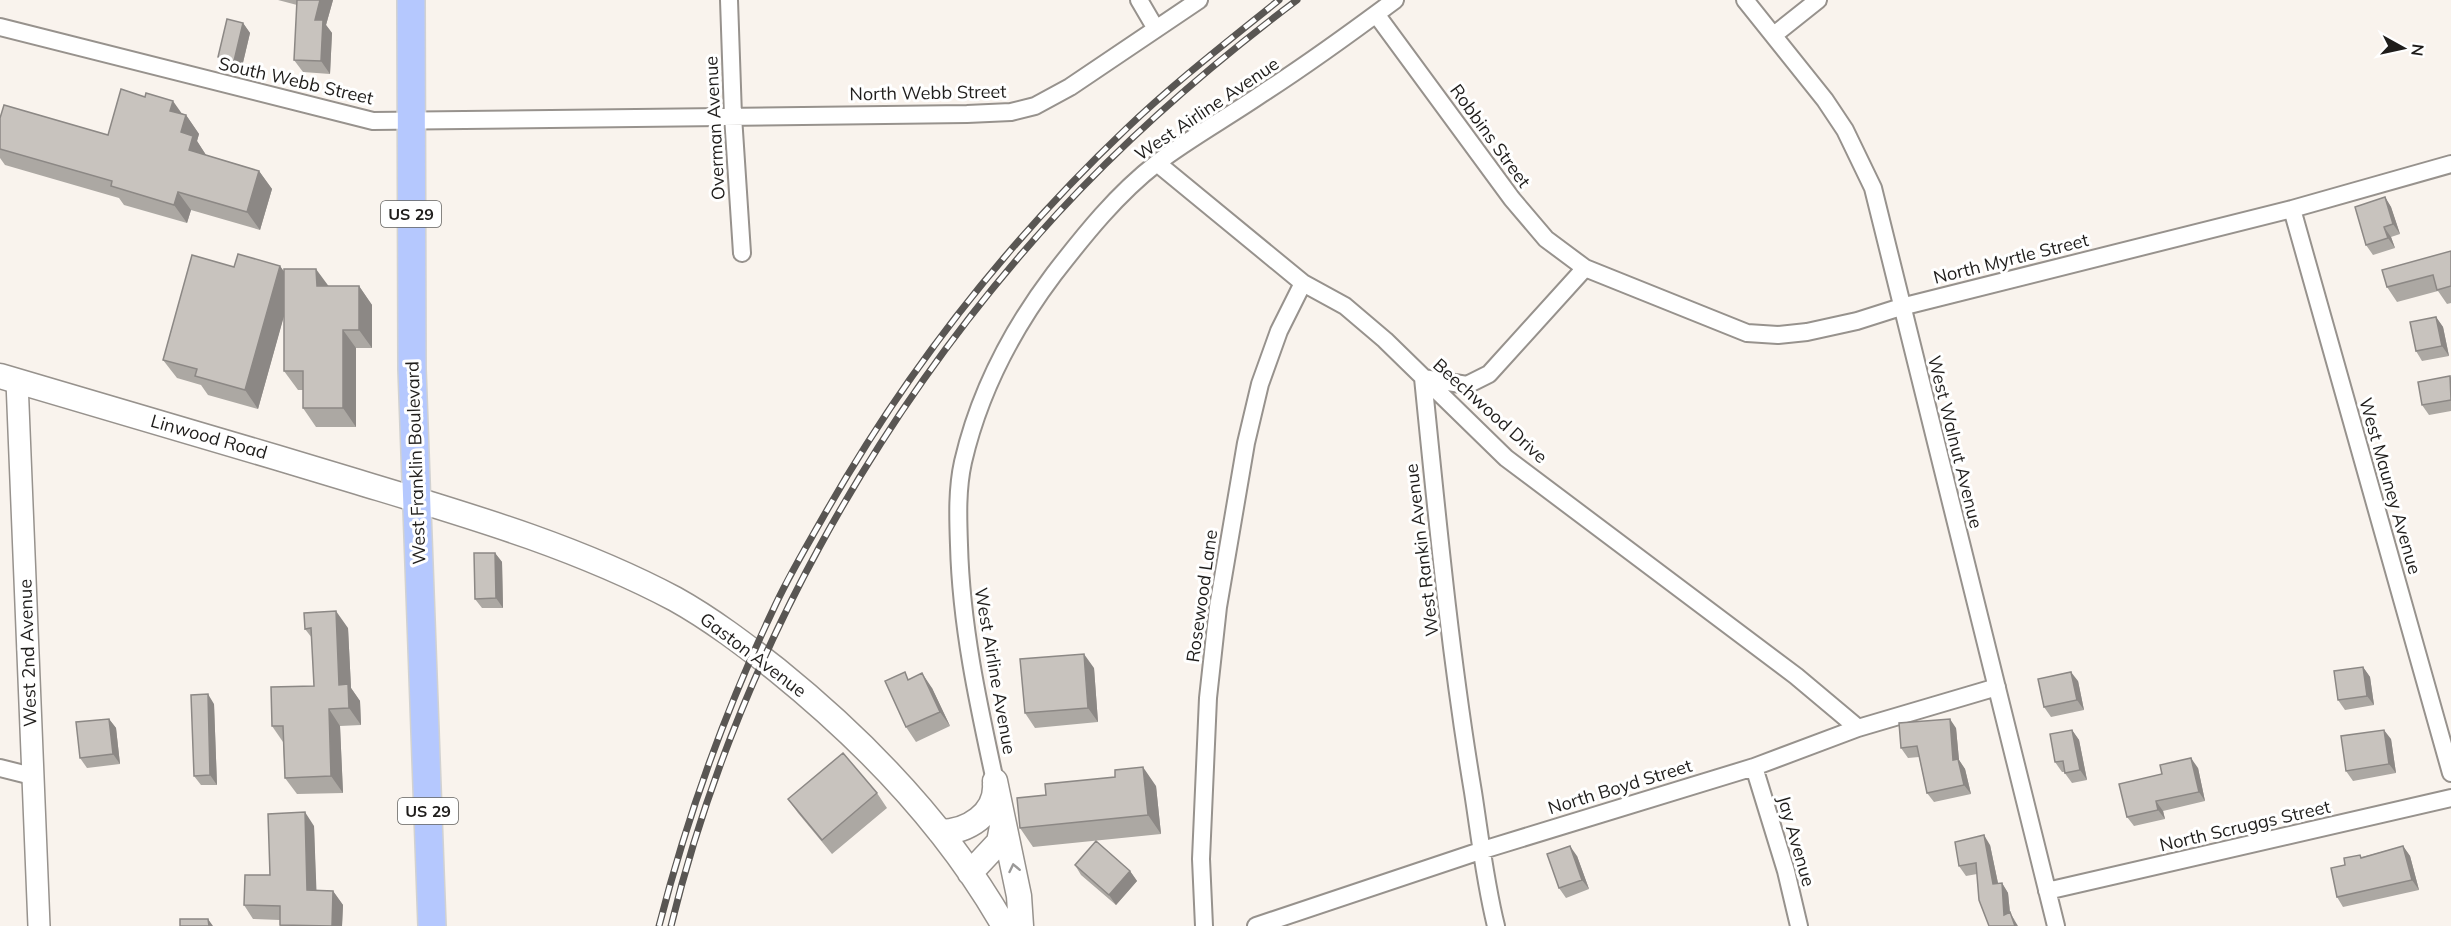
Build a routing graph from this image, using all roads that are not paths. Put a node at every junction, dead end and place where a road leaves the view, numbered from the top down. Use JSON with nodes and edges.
{"nodes":[{"id":1,"x":411,"y":0,"type":"edge"},
{"id":2,"x":729,"y":0,"type":"edge"},
{"id":3,"x":1139,"y":0,"type":"edge"},
{"id":4,"x":1199,"y":0,"type":"edge"},
{"id":5,"x":1395,"y":0,"type":"edge"},
{"id":6,"x":1745,"y":0,"type":"edge"},
{"id":7,"x":1818,"y":0,"type":"edge"},
{"id":8,"x":1376,"y":14,"type":"junction"},
{"id":9,"x":0,"y":27,"type":"edge"},
{"id":10,"x":1156,"y":29,"type":"junction"},
{"id":11,"x":1774,"y":35,"type":"junction"},
{"id":12,"x":733,"y":116,"type":"junction"},
{"id":13,"x":412,"y":121,"type":"junction"},
{"id":14,"x":1157,"y":163,"type":"junction"},
{"id":15,"x":2451,"y":164,"type":"edge"},
{"id":16,"x":2292,"y":209,"type":"junction"},
{"id":17,"x":742,"y":253,"type":"dead end"},
{"id":18,"x":1585,"y":268,"type":"junction"},
{"id":19,"x":1303,"y":283,"type":"junction"},
{"id":20,"x":1901,"y":307,"type":"junction"},
{"id":21,"x":8,"y":378,"type":"edge"},
{"id":22,"x":1423,"y":378,"type":"junction"},
{"id":23,"x":418,"y":500,"type":"junction"},
{"id":24,"x":1996,"y":687,"type":"junction"},
{"id":25,"x":1858,"y":728,"type":"junction"},
{"id":26,"x":1754,"y":767,"type":"junction"},
{"id":27,"x":0,"y":768,"type":"edge"},
{"id":28,"x":2451,"y":773,"type":"edge"},
{"id":29,"x":32,"y":777,"type":"junction"},
{"id":30,"x":995,"y":782,"type":"junction"},
{"id":31,"x":2451,"y":798,"type":"edge"},
{"id":32,"x":1003,"y":819,"type":"junction"},
{"id":33,"x":940,"y":832,"type":"junction"},
{"id":34,"x":1482,"y":850,"type":"junction"},
{"id":35,"x":970,"y":873,"type":"junction"},
{"id":36,"x":2047,"y":891,"type":"junction"},
{"id":37,"x":39,"y":926,"type":"edge"},
{"id":38,"x":432,"y":926,"type":"edge"},
{"id":39,"x":1004,"y":926,"type":"edge"},
{"id":40,"x":1021,"y":926,"type":"edge"},
{"id":41,"x":1204,"y":926,"type":"edge"},
{"id":42,"x":1256,"y":926,"type":"edge"},
{"id":43,"x":1496,"y":926,"type":"edge"},
{"id":44,"x":1799,"y":926,"type":"edge"},
{"id":45,"x":2056,"y":926,"type":"edge"}],
"edges":[{"from":1,"to":13,"type":"main road","name":"West Franklin Boulevard","number":"US 29"},
{"from":2,"to":12,"type":"street","name":"Overman Avenue"},
{"from":3,"to":10,"type":"street"},
{"from":4,"to":10,"type":"street","name":"North Webb Street"},
{"from":5,"to":8,"type":"street","name":"West Airline Avenue"},
{"from":6,"to":11,"type":"street","name":"West Walnut Avenue"},
{"from":7,"to":11,"type":"street"},
{"from":8,"to":14,"type":"street","name":"West Airline Avenue"},
{"from":8,"to":18,"type":"street","name":"Robbins Street"},
{"from":9,"to":13,"type":"street","name":"South Webb Street"},
{"from":10,"to":12,"type":"street","name":"North Webb Street"},
{"from":11,"to":20,"type":"street","name":"West Walnut Avenue"},
{"from":12,"to":13,"type":"street","name":"South Webb Street"},
{"from":12,"to":17,"type":"street","name":"Overman Avenue"},
{"from":13,"to":23,"type":"main road","name":"West Franklin Boulevard","number":"US 29"},
{"from":14,"to":19,"type":"street","name":"Beechwood Drive"},
{"from":14,"to":30,"type":"street","name":"West Airline Avenue"},
{"from":15,"to":16,"type":"street","name":"North Myrtle Street"},
{"from":16,"to":20,"type":"street","name":"North Myrtle Street"},
{"from":16,"to":28,"type":"street","name":"West Mauney Avenue"},
{"from":18,"to":20,"type":"street","name":"North Myrtle Street"},
{"from":18,"to":22,"type":"street"},
{"from":19,"to":22,"type":"street","name":"Beechwood Drive"},
{"from":19,"to":41,"type":"street","name":"Rosewood Lane"},
{"from":20,"to":24,"type":"street","name":"West Walnut Avenue"},
{"from":21,"to":23,"type":"main road","name":"Linwood Road"},
{"from":21,"to":29,"type":"street","name":"West 2nd Avenue"},
{"from":22,"to":25,"type":"street","name":"Beechwood Drive"},
{"from":22,"to":34,"type":"street","name":"West Rankin Avenue"},
{"from":23,"to":33,"type":"main road","name":"Gaston Avenue"},
{"from":23,"to":38,"type":"main road","name":"West Franklin Boulevard","number":"US 29"},
{"from":24,"to":25,"type":"street","name":"North Boyd Street"},
{"from":24,"to":36,"type":"street","name":"West Walnut Avenue"},
{"from":25,"to":26,"type":"street","name":"North Boyd Street"},
{"from":26,"to":34,"type":"street","name":"North Boyd Street"},
{"from":26,"to":44,"type":"street","name":"Jay Avenue"},
{"from":27,"to":29,"type":"street"},
{"from":29,"to":37,"type":"street","name":"West 2nd Avenue"},
{"from":30,"to":32,"type":"main road"},
{"from":30,"to":33,"type":"main road"},
{"from":31,"to":36,"type":"street","name":"North Scruggs Street"},
{"from":32,"to":35,"type":"main road"},
{"from":40,"to":32,"type":"main road","one_way":true},
{"from":33,"to":35,"type":"main road","name":"Gaston Avenue"},
{"from":34,"to":42,"type":"street","name":"North Boyd Street"},
{"from":34,"to":43,"type":"street","name":"West Rankin Avenue"},
{"from":35,"to":39,"type":"main road","name":"Gaston Avenue"},
{"from":36,"to":45,"type":"street","name":"West Walnut Avenue"}]}
